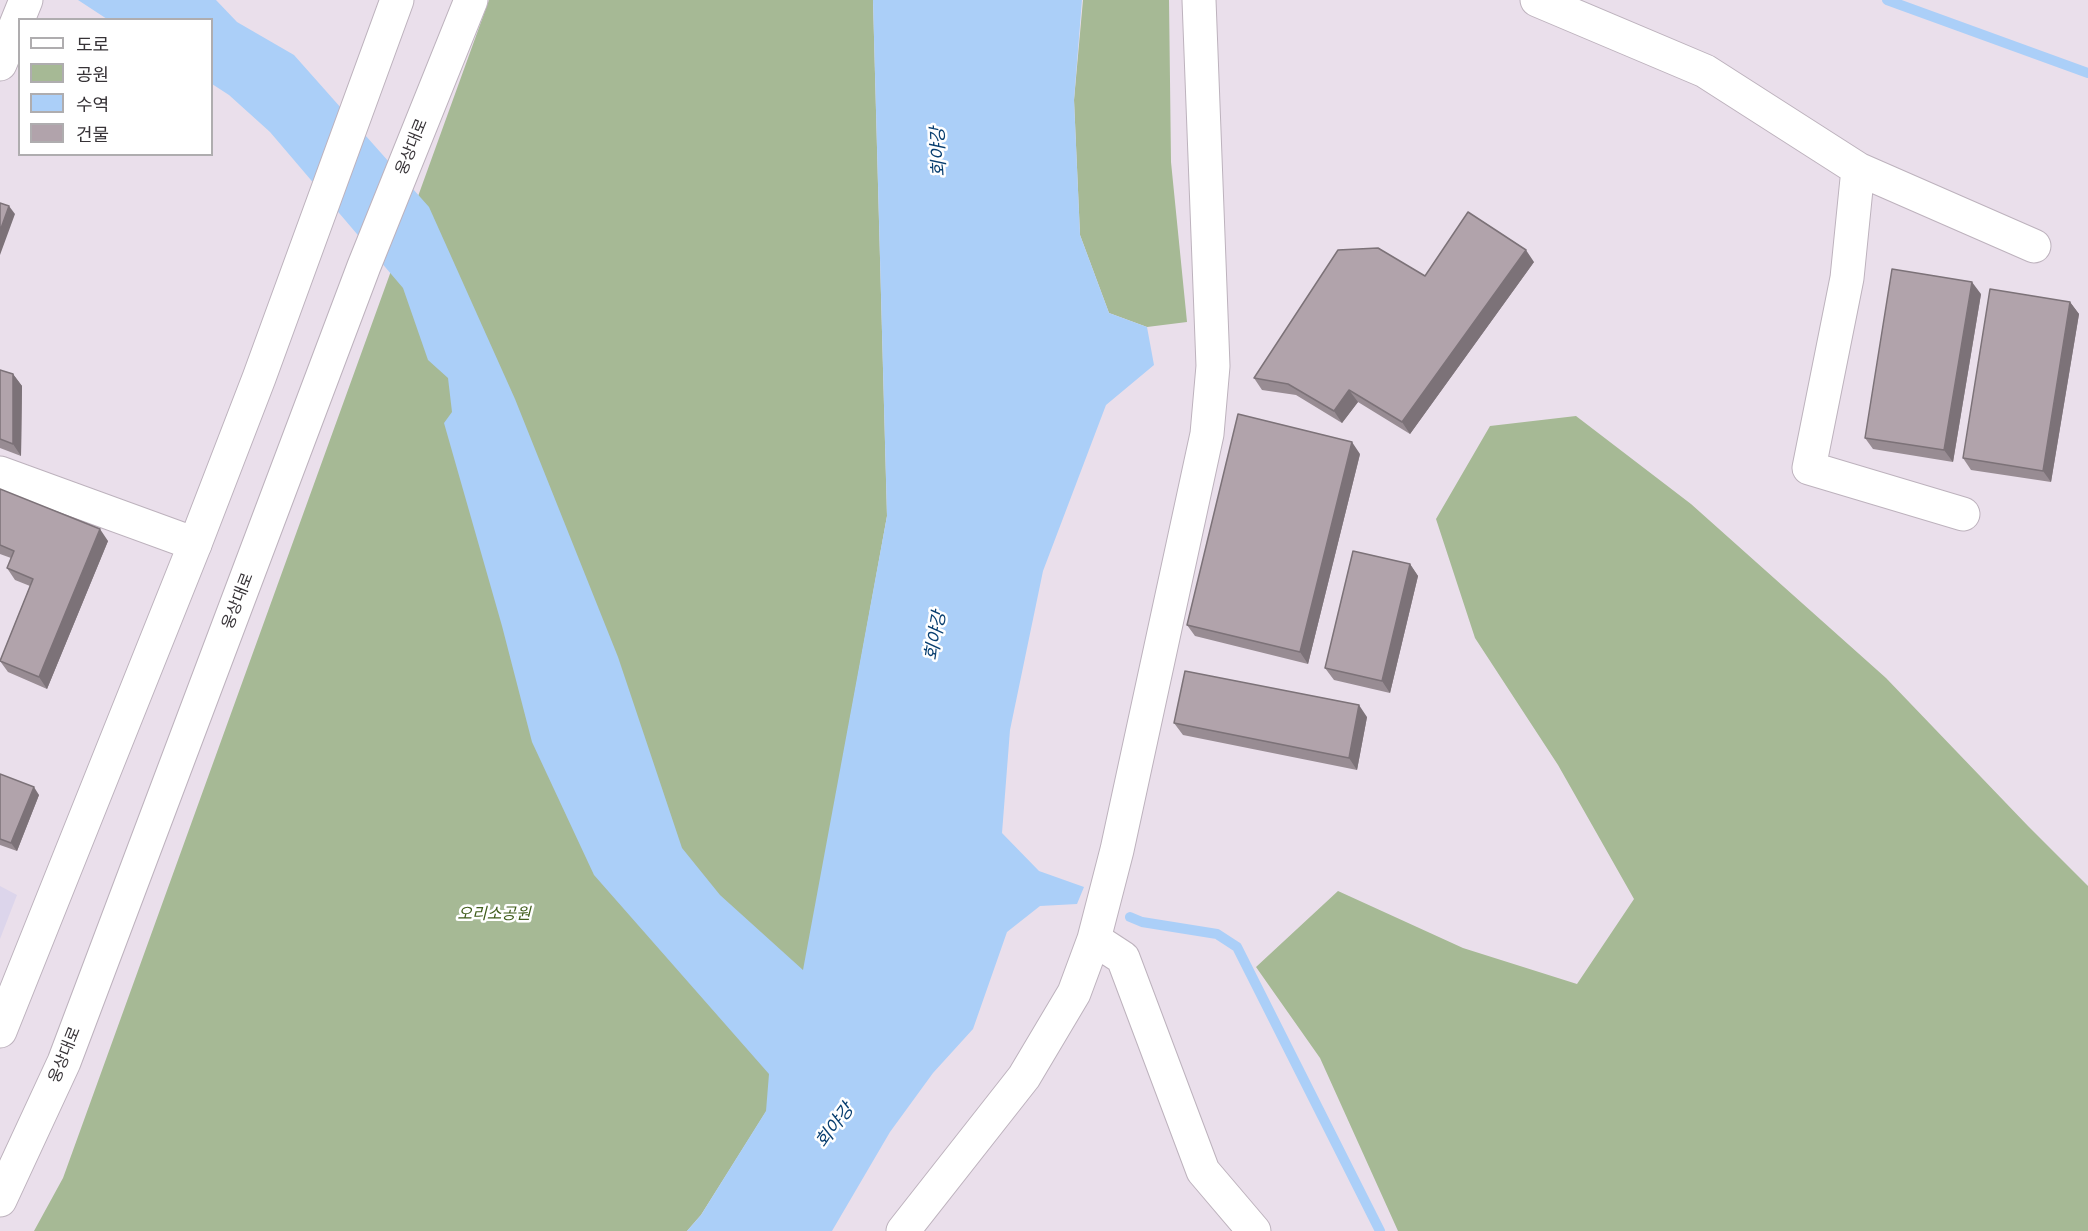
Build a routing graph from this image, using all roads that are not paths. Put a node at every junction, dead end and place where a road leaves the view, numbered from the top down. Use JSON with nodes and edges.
{"nodes":[{"id":1,"x":397,"y":0,"type":"edge"},
{"id":2,"x":471,"y":0,"type":"edge"},
{"id":3,"x":1199,"y":0,"type":"edge"},
{"id":4,"x":1537,"y":0,"type":"edge"},
{"id":5,"x":18,"y":19,"type":"edge"},
{"id":6,"x":2,"y":56,"type":"edge"},
{"id":7,"x":1858,"y":169,"type":"junction"},
{"id":8,"x":2034,"y":246,"type":"dead end"},
{"id":9,"x":0,"y":473,"type":"edge"},
{"id":10,"x":1963,"y":514,"type":"dead end"},
{"id":11,"x":195,"y":544,"type":"junction"},
{"id":12,"x":1094,"y":939,"type":"junction"},
{"id":13,"x":0,"y":1031,"type":"edge"},
{"id":14,"x":0,"y":1200,"type":"edge"},
{"id":15,"x":903,"y":1231,"type":"edge"},
{"id":16,"x":1254,"y":1231,"type":"edge"}],
"edges":[{"from":1,"to":11,"type":"street"},
{"from":2,"to":14,"type":"street","name":"웅상대로"},
{"from":3,"to":12,"type":"street"},
{"from":4,"to":7,"type":"street"},
{"from":5,"to":6,"type":"street"},
{"from":7,"to":8,"type":"street"},
{"from":7,"to":10,"type":"street"},
{"from":9,"to":11,"type":"street"},
{"from":11,"to":13,"type":"street"},
{"from":12,"to":15,"type":"street"},
{"from":12,"to":16,"type":"street"}]}
